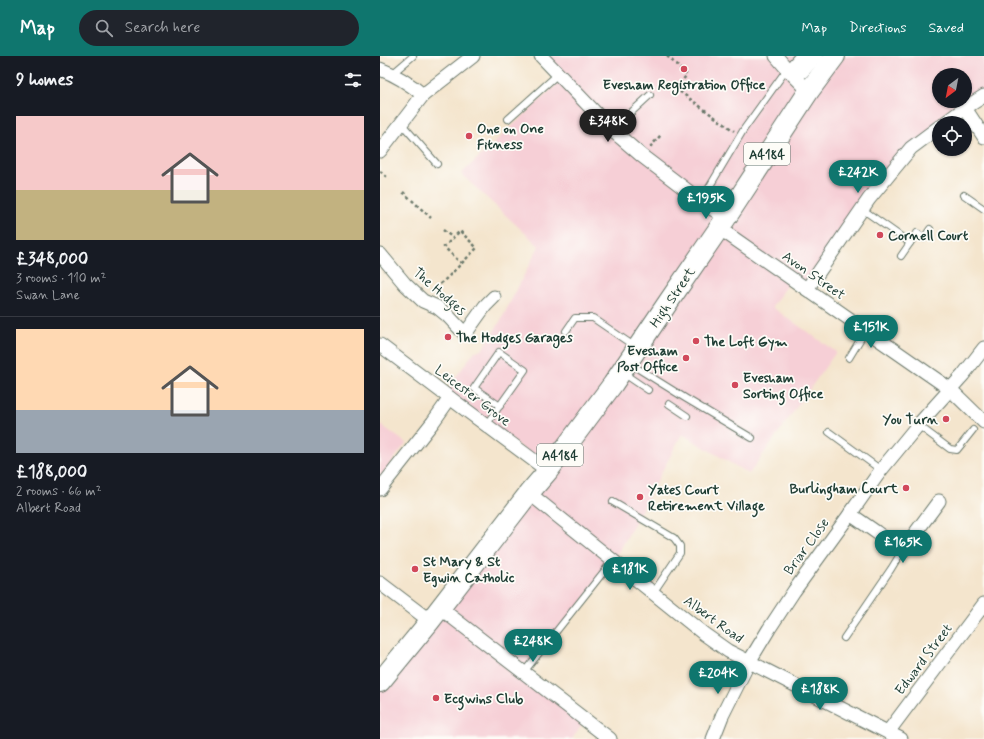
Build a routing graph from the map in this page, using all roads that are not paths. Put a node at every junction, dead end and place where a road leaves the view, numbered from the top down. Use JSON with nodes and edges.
{"nodes":[{"id":1,"x":413,"y":56,"type":"edge"},
{"id":2,"x":473,"y":56,"type":"edge"},
{"id":3,"x":541,"y":56,"type":"edge"},
{"id":4,"x":776,"y":56,"type":"edge"},
{"id":5,"x":799,"y":56,"type":"edge"},
{"id":6,"x":802,"y":56,"type":"edge"},
{"id":7,"x":816,"y":56,"type":"edge"},
{"id":8,"x":835,"y":56,"type":"edge"},
{"id":9,"x":787,"y":69,"type":"junction"},
{"id":10,"x":386,"y":72,"type":"edge"},
{"id":11,"x":558,"y":74,"type":"junction"},
{"id":12,"x":809,"y":91,"type":"junction"},
{"id":13,"x":423,"y":95,"type":"junction"},
{"id":14,"x":650,"y":95,"type":"dead end"},
{"id":15,"x":984,"y":96,"type":"edge"},
{"id":16,"x":972,"y":104,"type":"edge"},
{"id":17,"x":965,"y":108,"type":"joint"},
{"id":18,"x":954,"y":116,"type":"edge"},
{"id":19,"x":508,"y":119,"type":"dead end"},
{"id":20,"x":401,"y":123,"type":"junction"},
{"id":21,"x":613,"y":131,"type":"junction"},
{"id":22,"x":932,"y":132,"type":"edge"},
{"id":23,"x":984,"y":137,"type":"edge"},
{"id":24,"x":380,"y":151,"type":"edge"},
{"id":25,"x":436,"y":164,"type":"dead end"},
{"id":26,"x":964,"y":195,"type":"dead end"},
{"id":27,"x":701,"y":201,"type":"junction"},
{"id":28,"x":862,"y":209,"type":"junction"},
{"id":29,"x":984,"y":209,"type":"edge"},
{"id":30,"x":722,"y":223,"type":"junction"},
{"id":31,"x":930,"y":229,"type":"dead end"},
{"id":32,"x":910,"y":243,"type":"junction"},
{"id":33,"x":380,"y":254,"type":"edge"},
{"id":34,"x":901,"y":256,"type":"dead end"},
{"id":35,"x":807,"y":289,"type":"junction"},
{"id":36,"x":494,"y":297,"type":"dead end"},
{"id":37,"x":866,"y":330,"type":"junction"},
{"id":38,"x":566,"y":331,"type":"dead end"},
{"id":39,"x":380,"y":344,"type":"edge"},
{"id":40,"x":984,"y":348,"type":"edge"},
{"id":41,"x":849,"y":358,"type":"dead end"},
{"id":42,"x":629,"y":361,"type":"junction"},
{"id":43,"x":950,"y":389,"type":"junction"},
{"id":44,"x":648,"y":390,"type":"dead end"},
{"id":45,"x":450,"y":398,"type":"junction"},
{"id":46,"x":669,"y":404,"type":"dead end"},
{"id":47,"x":500,"y":406,"type":"junction"},
{"id":48,"x":687,"y":416,"type":"dead end"},
{"id":49,"x":984,"y":422,"type":"edge"},
{"id":50,"x":486,"y":425,"type":"junction"},
{"id":51,"x":918,"y":425,"type":"junction"},
{"id":52,"x":973,"y":430,"type":"dead end"},
{"id":53,"x":829,"y":432,"type":"dead end"},
{"id":54,"x":752,"y":438,"type":"dead end"},
{"id":55,"x":881,"y":470,"type":"junction"},
{"id":56,"x":548,"y":471,"type":"junction"},
{"id":57,"x":380,"y":489,"type":"edge"},
{"id":58,"x":529,"y":493,"type":"junction"},
{"id":59,"x":613,"y":502,"type":"dead end"},
{"id":60,"x":939,"y":502,"type":"dead end"},
{"id":61,"x":850,"y":514,"type":"junction"},
{"id":62,"x":902,"y":551,"type":"junction"},
{"id":63,"x":613,"y":560,"type":"junction"},
{"id":64,"x":380,"y":583,"type":"edge"},
{"id":65,"x":653,"y":593,"type":"junction"},
{"id":66,"x":984,"y":604,"type":"edge"},
{"id":67,"x":435,"y":614,"type":"junction"},
{"id":68,"x":844,"y":638,"type":"dead end"},
{"id":69,"x":749,"y":662,"type":"junction"},
{"id":70,"x":524,"y":672,"type":"junction"},
{"id":71,"x":380,"y":682,"type":"edge"},
{"id":72,"x":888,"y":732,"type":"junction"},
{"id":73,"x":610,"y":739,"type":"edge"},
{"id":74,"x":713,"y":739,"type":"edge"},
{"id":75,"x":901,"y":739,"type":"edge"}],
"edges":[{"from":1,"to":10,"type":"lane"},
{"from":2,"to":13,"type":"street"},
{"from":3,"to":11,"type":"street","name":"Avon Street"},
{"from":4,"to":9,"type":"street"},
{"from":5,"to":9,"type":"lane"},
{"from":6,"to":7,"type":"street"},
{"from":8,"to":12,"type":"main road","name":"High Street","number":"A4184"},
{"from":9,"to":12,"type":"street"},
{"from":9,"to":27,"type":"lane"},
{"from":10,"to":13,"type":"street"},
{"from":11,"to":19,"type":"lane"},
{"from":11,"to":21,"type":"street","name":"Avon Street"},
{"from":12,"to":30,"type":"main road","name":"High Street","number":"A4184"},
{"from":13,"to":20,"type":"street"},
{"from":14,"to":21,"type":"lane"},
{"from":15,"to":16,"type":"street"},
{"from":17,"to":18,"type":"street"},
{"from":17,"to":23,"type":"street"},
{"from":20,"to":24,"type":"street"},
{"from":20,"to":25,"type":"lane"},
{"from":21,"to":27,"type":"street","name":"Avon Street"},
{"from":22,"to":28,"type":"street"},
{"from":26,"to":29,"type":"lane"},
{"from":27,"to":30,"type":"street","name":"Avon Street"},
{"from":28,"to":32,"type":"lane"},
{"from":28,"to":35,"type":"street"},
{"from":30,"to":35,"type":"street","name":"Avon Street"},
{"from":30,"to":42,"type":"main road","name":"High Street","number":"A4184"},
{"from":31,"to":32,"type":"lane"},
{"from":32,"to":34,"type":"lane"},
{"from":33,"to":36,"type":"street","name":"The Hodges"},
{"from":35,"to":37,"type":"street","name":"Avon Street"},
{"from":37,"to":41,"type":"lane"},
{"from":37,"to":43,"type":"street","name":"Avon Street"},
{"from":38,"to":42,"type":"lane"},
{"from":39,"to":45,"type":"street","name":"Leicester Grove"},
{"from":40,"to":43,"type":"street","name":"Briar Close"},
{"from":42,"to":44,"type":"lane"},
{"from":42,"to":54,"type":"lane"},
{"from":42,"to":56,"type":"main road","name":"High Street","number":"A4184"},
{"from":43,"to":49,"type":"street","name":"Avon Street"},
{"from":43,"to":51,"type":"street","name":"Briar Close"},
{"from":45,"to":50,"type":"street","name":"Leicester Grove"},
{"from":45,"to":57,"type":"street"},
{"from":46,"to":48,"type":"lane"},
{"from":47,"to":47,"type":"lane"},
{"from":47,"to":50,"type":"lane"},
{"from":50,"to":56,"type":"street","name":"Leicester Grove"},
{"from":51,"to":52,"type":"lane"},
{"from":51,"to":55,"type":"street","name":"Briar Close"},
{"from":53,"to":55,"type":"lane"},
{"from":55,"to":61,"type":"street","name":"Briar Close"},
{"from":56,"to":58,"type":"main road","name":"High Street","number":"A4184"},
{"from":58,"to":63,"type":"street","name":"Albert Road"},
{"from":58,"to":67,"type":"main road","name":"High Street","number":"A4184"},
{"from":59,"to":65,"type":"lane"},
{"from":60,"to":62,"type":"street"},
{"from":61,"to":62,"type":"street"},
{"from":61,"to":69,"type":"street","name":"Briar Close"},
{"from":62,"to":68,"type":"lane"},
{"from":63,"to":65,"type":"street","name":"Albert Road"},
{"from":63,"to":70,"type":"lane"},
{"from":64,"to":67,"type":"street"},
{"from":65,"to":69,"type":"street","name":"Albert Road"},
{"from":66,"to":72,"type":"street","name":"Edward Street"},
{"from":67,"to":70,"type":"street"},
{"from":67,"to":71,"type":"main road","name":"High Street","number":"A4184"},
{"from":69,"to":72,"type":"street","name":"Albert Road"},
{"from":69,"to":74,"type":"street","name":"Briar Close"},
{"from":70,"to":73,"type":"street"},
{"from":72,"to":75,"type":"street","name":"Albert Road"}]}
